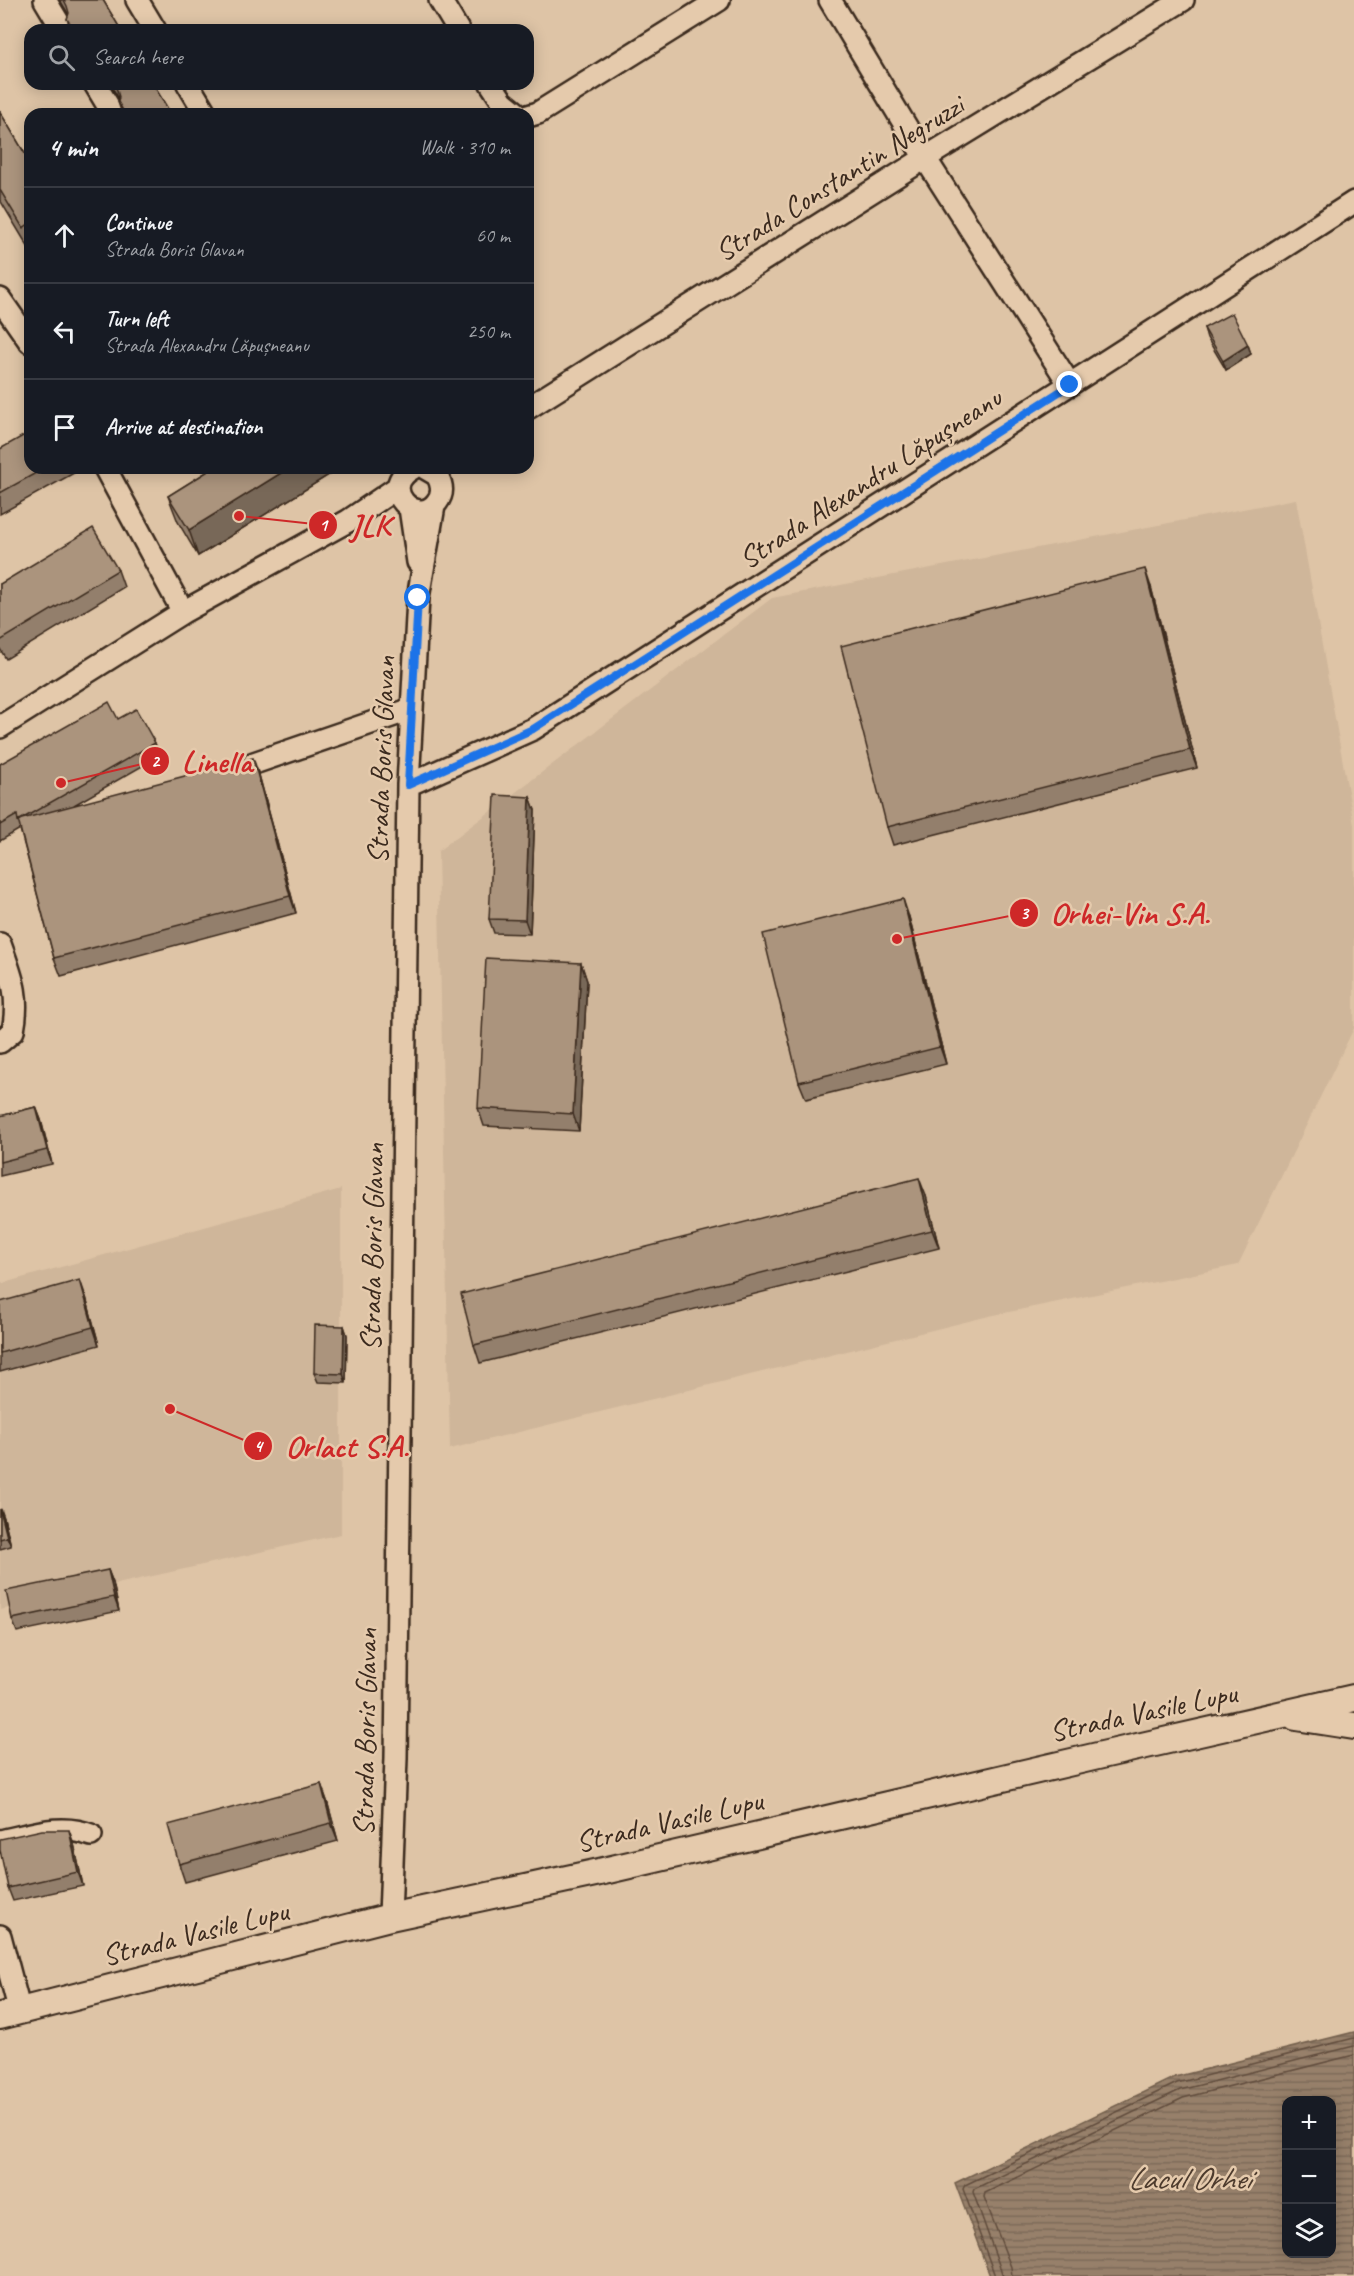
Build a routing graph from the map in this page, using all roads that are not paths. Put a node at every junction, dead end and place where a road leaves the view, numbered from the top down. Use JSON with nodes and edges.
{"nodes":[{"id":1,"x":45,"y":0,"type":"edge"},
{"id":2,"x":137,"y":0,"type":"edge"},
{"id":3,"x":440,"y":0,"type":"edge"},
{"id":4,"x":830,"y":0,"type":"edge"},
{"id":5,"x":1183,"y":0,"type":"edge"},
{"id":6,"x":710,"y":2,"type":"edge"},
{"id":7,"x":59,"y":24,"type":"edge"},
{"id":8,"x":151,"y":24,"type":"edge"},
{"id":9,"x":454,"y":24,"type":"edge"},
{"id":10,"x":99,"y":90,"type":"edge"},
{"id":11,"x":192,"y":90,"type":"edge"},
{"id":12,"x":495,"y":90,"type":"edge"},
{"id":13,"x":109,"y":108,"type":"edge"},
{"id":14,"x":202,"y":108,"type":"edge"},
{"id":15,"x":510,"y":108,"type":"edge"},
{"id":16,"x":534,"y":114,"type":"edge"},
{"id":17,"x":925,"y":158,"type":"junction"},
{"id":18,"x":1354,"y":202,"type":"edge"},
{"id":19,"x":0,"y":299,"type":"edge"},
{"id":20,"x":24,"y":333,"type":"edge"},
{"id":21,"x":1070,"y":385,"type":"junction"},
{"id":22,"x":534,"y":404,"type":"edge"},
{"id":23,"x":108,"y":474,"type":"edge"},
{"id":24,"x":418,"y":478,"type":"edge"},
{"id":25,"x":434,"y":506,"type":"junction"},
{"id":26,"x":421,"y":577,"type":"junction"},
{"id":27,"x":183,"y":612,"type":"junction"},
{"id":28,"x":412,"y":709,"type":"junction"},
{"id":29,"x":0,"y":728,"type":"edge"},
{"id":30,"x":254,"y":763,"type":"edge"},
{"id":31,"x":408,"y":785,"type":"junction"},
{"id":32,"x":0,"y":944,"type":"edge"},
{"id":33,"x":0,"y":1042,"type":"edge"},
{"id":34,"x":1354,"y":1698,"type":"edge"},
{"id":35,"x":1284,"y":1715,"type":"junction"},
{"id":36,"x":1354,"y":1726,"type":"edge"},
{"id":37,"x":91,"y":1834,"type":"dead end"},
{"id":38,"x":0,"y":1841,"type":"edge"},
{"id":39,"x":390,"y":1917,"type":"junction"},
{"id":40,"x":0,"y":1936,"type":"edge"},
{"id":41,"x":10,"y":2014,"type":"edge"}],
"edges":[{"from":1,"to":7,"type":"street"},
{"from":2,"to":8,"type":"street"},
{"from":3,"to":9,"type":"street"},
{"from":4,"to":17,"type":"street"},
{"from":5,"to":17,"type":"street","name":"Strada Constantin Negruzzi"},
{"from":6,"to":16,"type":"street"},
{"from":10,"to":13,"type":"street"},
{"from":11,"to":14,"type":"street"},
{"from":12,"to":15,"type":"street"},
{"from":17,"to":21,"type":"street"},
{"from":17,"to":22,"type":"street","name":"Strada Constantin Negruzzi"},
{"from":18,"to":21,"type":"street","name":"Strada Alexandru Lăpușneanu"},
{"from":19,"to":20,"type":"street"},
{"from":21,"to":31,"type":"street","name":"Strada Alexandru Lăpușneanu"},
{"from":23,"to":27,"type":"street"},
{"from":24,"to":25,"type":"street","name":"Strada Boris Glavan"},
{"from":24,"to":25,"type":"street"},
{"from":24,"to":26,"type":"street","name":"Strada Boris Glavan"},
{"from":24,"to":27,"type":"street"},
{"from":25,"to":26,"type":"street","name":"Strada Boris Glavan"},
{"from":26,"to":28,"type":"street","name":"Strada Boris Glavan"},
{"from":27,"to":29,"type":"street"},
{"from":28,"to":30,"type":"street"},
{"from":28,"to":31,"type":"street","name":"Strada Boris Glavan"},
{"from":31,"to":39,"type":"street","name":"Strada Boris Glavan"},
{"from":32,"to":33,"type":"street"},
{"from":34,"to":35,"type":"main road","name":"Strada Vasile Lupu"},
{"from":35,"to":36,"type":"main road"},
{"from":35,"to":39,"type":"main road","name":"Strada Vasile Lupu"},
{"from":37,"to":38,"type":"street"},
{"from":39,"to":41,"type":"main road","name":"Strada Vasile Lupu"},
{"from":40,"to":41,"type":"street"}]}
